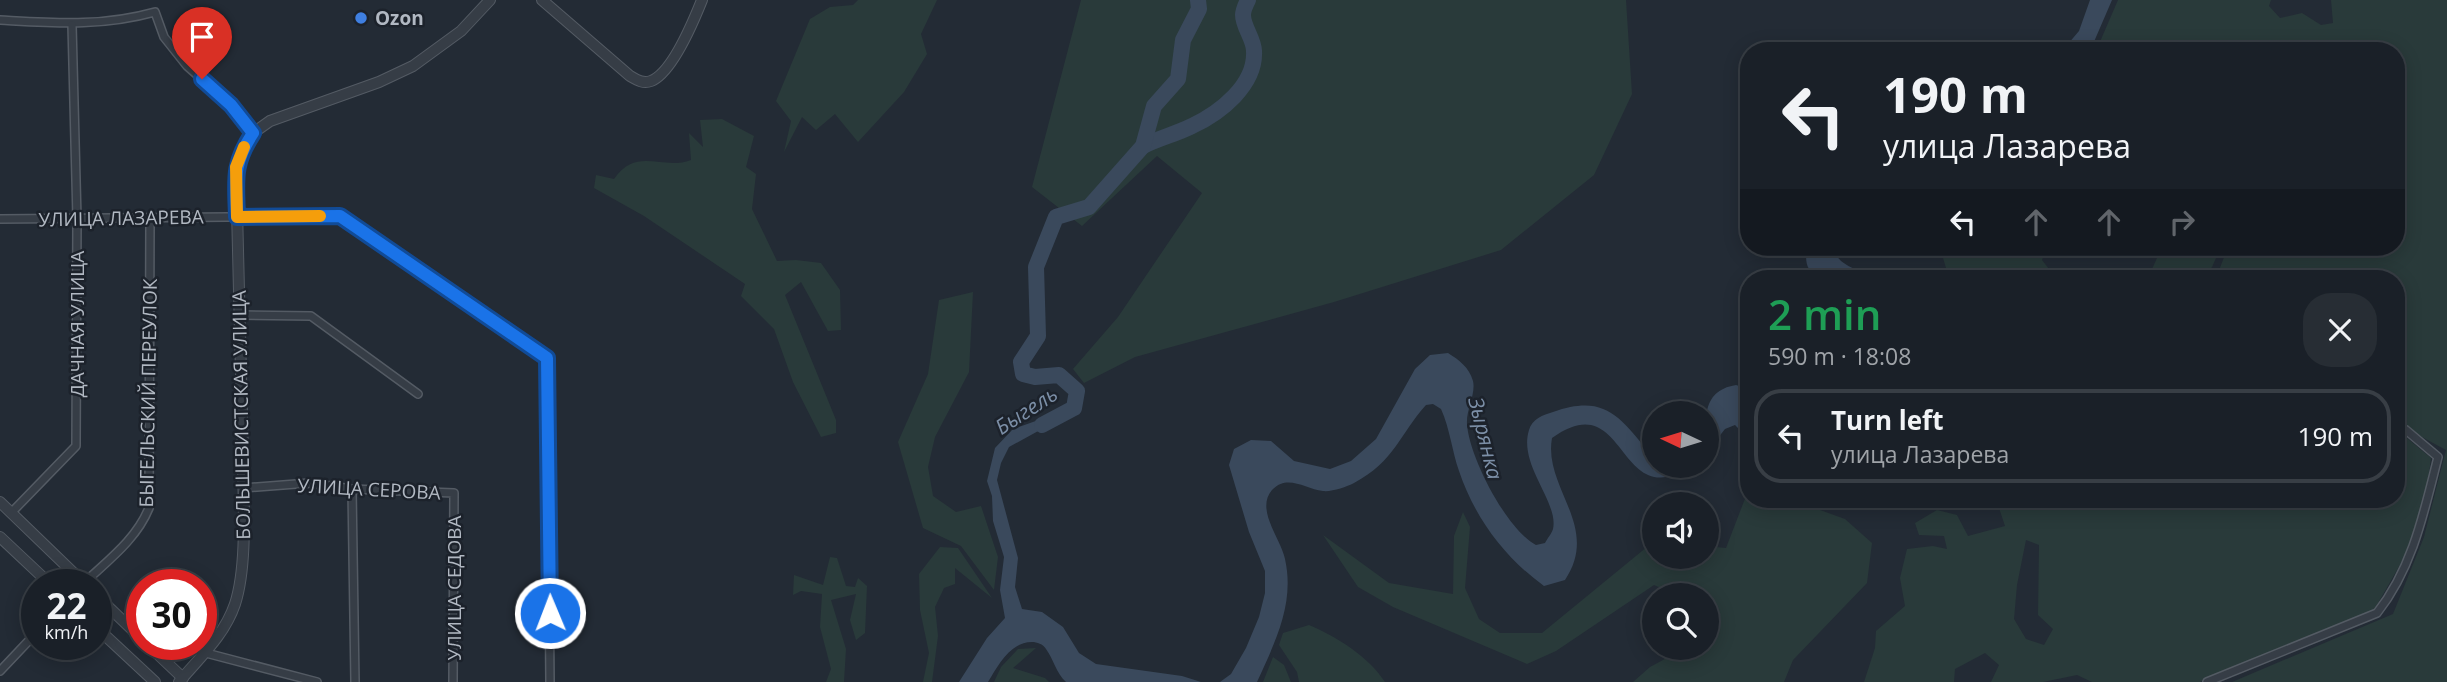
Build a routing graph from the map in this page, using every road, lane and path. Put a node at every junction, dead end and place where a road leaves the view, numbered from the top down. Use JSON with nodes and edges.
{"nodes":[{"id":1,"x":490,"y":0,"type":"edge"},
{"id":2,"x":542,"y":0,"type":"edge"},
{"id":3,"x":702,"y":0,"type":"edge"},
{"id":4,"x":0,"y":20,"type":"edge"},
{"id":5,"x":72,"y":25,"type":"junction"},
{"id":6,"x":253,"y":133,"type":"junction"},
{"id":7,"x":237,"y":217,"type":"junction"},
{"id":8,"x":150,"y":218,"type":"junction"},
{"id":9,"x":0,"y":219,"type":"edge"},
{"id":10,"x":77,"y":219,"type":"junction"},
{"id":11,"x":241,"y":315,"type":"junction"},
{"id":12,"x":418,"y":394,"type":"dead end"},
{"id":13,"x":2405,"y":430,"type":"edge"},
{"id":14,"x":243,"y":488,"type":"junction"},
{"id":15,"x":352,"y":489,"type":"junction"},
{"id":16,"x":454,"y":493,"type":"joint"},
{"id":17,"x":0,"y":502,"type":"edge"},
{"id":18,"x":11,"y":513,"type":"junction"},
{"id":19,"x":0,"y":537,"type":"edge"},
{"id":20,"x":34,"y":569,"type":"edge"},
{"id":21,"x":69,"y":569,"type":"edge"},
{"id":22,"x":101,"y":569,"type":"edge"},
{"id":23,"x":112,"y":610,"type":"edge"},
{"id":24,"x":126,"y":624,"type":"edge"},
{"id":25,"x":217,"y":637,"type":"edge"},
{"id":26,"x":112,"y":642,"type":"edge"},
{"id":27,"x":21,"y":649,"type":"edge"},
{"id":28,"x":217,"y":656,"type":"edge"},
{"id":29,"x":162,"y":660,"type":"edge"},
{"id":30,"x":200,"y":660,"type":"edge"},
{"id":31,"x":0,"y":671,"type":"edge"},
{"id":32,"x":181,"y":680,"type":"edge"},
{"id":33,"x":155,"y":682,"type":"edge"},
{"id":34,"x":317,"y":682,"type":"edge"},
{"id":35,"x":355,"y":682,"type":"edge"},
{"id":36,"x":453,"y":682,"type":"edge"},
{"id":37,"x":550,"y":682,"type":"edge"},
{"id":38,"x":2207,"y":682,"type":"edge"}],
"edges":[{"from":1,"to":6,"type":"street"},
{"from":2,"to":3,"type":"street"},
{"from":4,"to":5,"type":"street"},
{"from":5,"to":6,"type":"street"},
{"from":5,"to":10,"type":"street","name":"ДАЧНАЯ УЛИЦА"},
{"from":6,"to":7,"type":"street","name":"БОЛЬШЕВИСТСКАЯ УЛИЦА"},
{"from":7,"to":8,"type":"street","name":"УЛИЦА ЛАЗАРЕВА"},
{"from":7,"to":11,"type":"street","name":"БОЛЬШЕВИСТСКАЯ УЛИЦА"},
{"from":7,"to":37,"type":"street","name":"УЛИЦА ЛАЗАРЕВА"},
{"from":8,"to":10,"type":"street","name":"УЛИЦА ЛАЗАРЕВА"},
{"from":8,"to":22,"type":"street","name":"БЫГЕЛЬСКИЙ ПЕРЕУЛОК"},
{"from":9,"to":10,"type":"street","name":"УЛИЦА ЛАЗАРЕВА"},
{"from":10,"to":18,"type":"street","name":"ДАЧНАЯ УЛИЦА"},
{"from":11,"to":12,"type":"street"},
{"from":11,"to":14,"type":"street","name":"БОЛЬШЕВИСТСКАЯ УЛИЦА"},
{"from":13,"to":38,"type":"street"},
{"from":14,"to":15,"type":"street","name":"УЛИЦА СЕРОВА"},
{"from":14,"to":25,"type":"street","name":"БОЛЬШЕВИСТСКАЯ УЛИЦА"},
{"from":15,"to":16,"type":"street","name":"УЛИЦА СЕРОВА"},
{"from":15,"to":35,"type":"street"},
{"from":16,"to":36,"type":"street","name":"УЛИЦА СЕДОВА"},
{"from":17,"to":18,"type":"street"},
{"from":18,"to":21,"type":"street"},
{"from":19,"to":20,"type":"street"},
{"from":23,"to":24,"type":"street"},
{"from":26,"to":33,"type":"street"},
{"from":27,"to":31,"type":"street"},
{"from":28,"to":34,"type":"street"},
{"from":29,"to":32,"type":"street"},
{"from":30,"to":32,"type":"street","name":"БОЛЬШЕВИСТСКАЯ УЛИЦА"}]}
